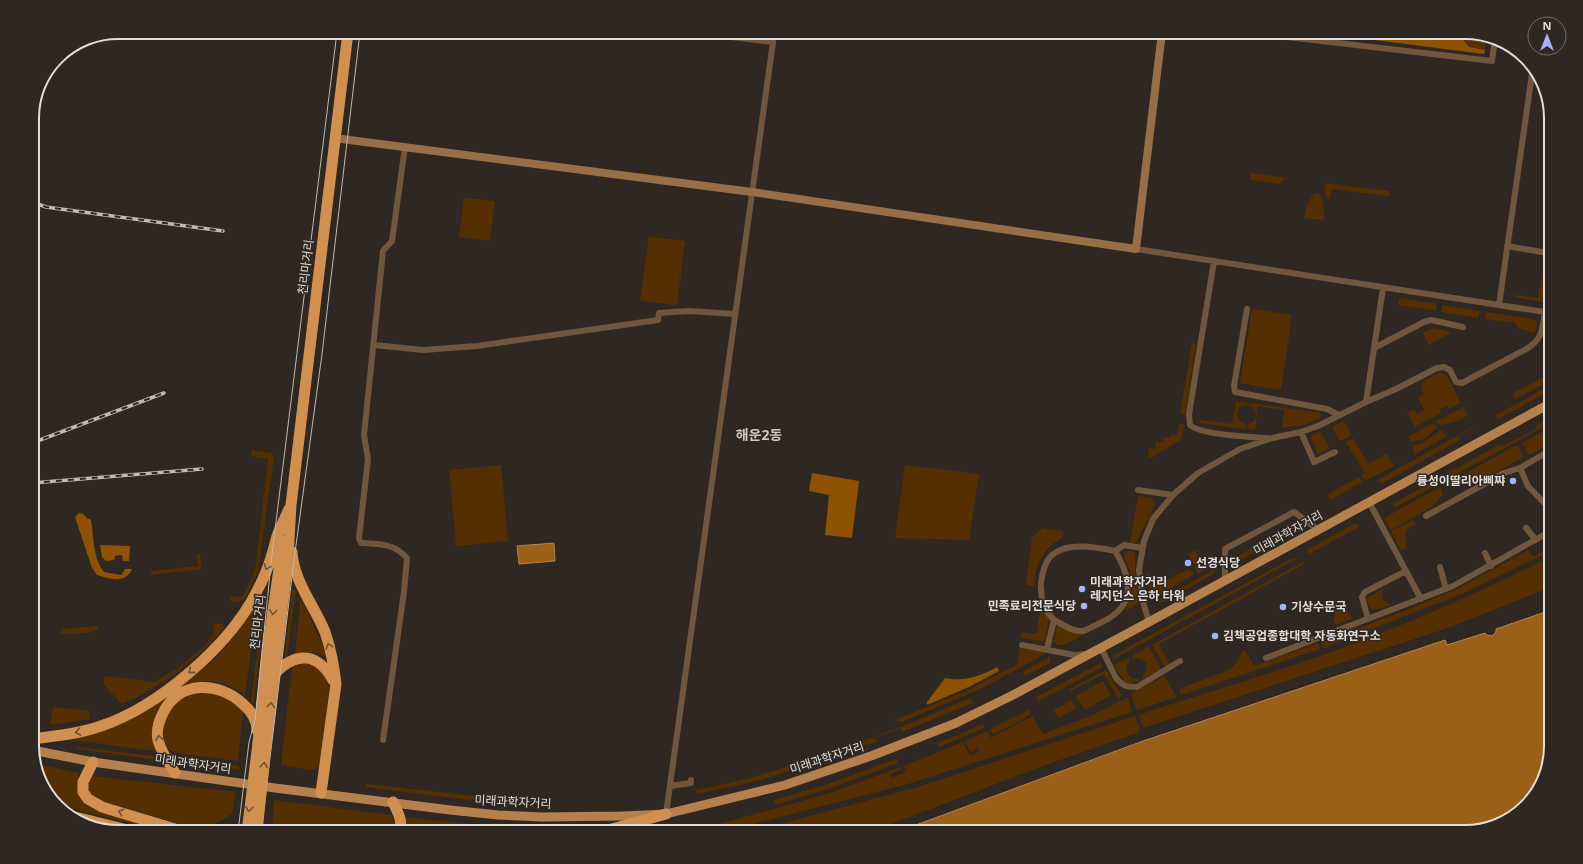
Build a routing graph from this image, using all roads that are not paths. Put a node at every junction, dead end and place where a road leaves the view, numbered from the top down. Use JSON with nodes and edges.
{"nodes":[{"id":1,"x":347,"y":39,"type":"edge"},
{"id":2,"x":749,"y":39,"type":"edge"},
{"id":3,"x":1161,"y":39,"type":"edge"},
{"id":4,"x":1305,"y":39,"type":"edge"},
{"id":5,"x":1494,"y":44,"type":"edge"},
{"id":6,"x":1532,"y":75,"type":"edge"},
{"id":7,"x":334,"y":138,"type":"junction"},
{"id":8,"x":405,"y":147,"type":"junction"},
{"id":9,"x":752,"y":192,"type":"junction"},
{"id":10,"x":1507,"y":246,"type":"junction"},
{"id":11,"x":1136,"y":249,"type":"junction"},
{"id":12,"x":1544,"y":252,"type":"edge"},
{"id":13,"x":1214,"y":261,"type":"junction"},
{"id":14,"x":1383,"y":288,"type":"junction"},
{"id":15,"x":1499,"y":305,"type":"junction"},
{"id":16,"x":1246,"y":308,"type":"dead end"},
{"id":17,"x":1544,"y":312,"type":"edge"},
{"id":18,"x":735,"y":314,"type":"junction"},
{"id":19,"x":1544,"y":324,"type":"edge"},
{"id":20,"x":1463,"y":327,"type":"dead end"},
{"id":21,"x":374,"y":345,"type":"junction"},
{"id":22,"x":1374,"y":348,"type":"junction"},
{"id":23,"x":1366,"y":402,"type":"junction"},
{"id":24,"x":1544,"y":407,"type":"edge"},
{"id":25,"x":1339,"y":415,"type":"junction"},
{"id":26,"x":1301,"y":432,"type":"junction"},
{"id":27,"x":1272,"y":438,"type":"junction"},
{"id":28,"x":1335,"y":452,"type":"dead end"},
{"id":29,"x":1544,"y":454,"type":"edge"},
{"id":30,"x":1520,"y":468,"type":"junction"},
{"id":31,"x":1138,"y":490,"type":"dead end"},
{"id":32,"x":1173,"y":496,"type":"junction"},
{"id":33,"x":1369,"y":502,"type":"junction"},
{"id":34,"x":1544,"y":503,"type":"edge"},
{"id":35,"x":291,"y":505,"type":"junction"},
{"id":36,"x":1426,"y":516,"type":"dead end"},
{"id":37,"x":1526,"y":528,"type":"dead end"},
{"id":38,"x":1319,"y":530,"type":"junction"},
{"id":39,"x":1544,"y":535,"type":"edge"},
{"id":40,"x":1536,"y":540,"type":"junction"},
{"id":41,"x":1142,"y":548,"type":"junction"},
{"id":42,"x":1115,"y":550,"type":"junction"},
{"id":43,"x":1485,"y":553,"type":"dead end"},
{"id":44,"x":1491,"y":566,"type":"junction"},
{"id":45,"x":1440,"y":567,"type":"dead end"},
{"id":46,"x":1406,"y":571,"type":"junction"},
{"id":47,"x":1225,"y":581,"type":"junction"},
{"id":48,"x":1446,"y":589,"type":"junction"},
{"id":49,"x":1421,"y":599,"type":"junction"},
{"id":50,"x":1368,"y":619,"type":"junction"},
{"id":51,"x":1054,"y":620,"type":"junction"},
{"id":52,"x":1149,"y":622,"type":"junction"},
{"id":53,"x":1022,"y":645,"type":"dead end"},
{"id":54,"x":1101,"y":648,"type":"junction"},
{"id":55,"x":1047,"y":649,"type":"junction"},
{"id":56,"x":1089,"y":654,"type":"junction"},
{"id":57,"x":1266,"y":658,"type":"dead end"},
{"id":58,"x":1180,"y":662,"type":"dead end"},
{"id":59,"x":276,"y":673,"type":"junction"},
{"id":60,"x":336,"y":684,"type":"junction"},
{"id":61,"x":39,"y":738,"type":"edge"},
{"id":62,"x":382,"y":740,"type":"dead end"},
{"id":63,"x":262,"y":743,"type":"junction"},
{"id":64,"x":39,"y":751,"type":"edge"},
{"id":65,"x":93,"y":762,"type":"junction"},
{"id":66,"x":175,"y":773,"type":"junction"},
{"id":67,"x":691,"y":780,"type":"dead end"},
{"id":68,"x":670,"y":786,"type":"junction"},
{"id":69,"x":321,"y":793,"type":"junction"},
{"id":70,"x":393,"y":802,"type":"junction"},
{"id":71,"x":666,"y":814,"type":"junction"},
{"id":72,"x":162,"y":825,"type":"edge"},
{"id":73,"x":248,"y":825,"type":"edge"},
{"id":74,"x":257,"y":825,"type":"edge"},
{"id":75,"x":401,"y":825,"type":"edge"},
{"id":76,"x":626,"y":825,"type":"edge"}],
"edges":[{"from":1,"to":7,"type":"highway","name":"천리마거리"},
{"from":2,"to":9,"type":"street"},
{"from":3,"to":11,"type":"street"},
{"from":4,"to":5,"type":"street"},
{"from":6,"to":10,"type":"street"},
{"from":7,"to":8,"type":"street"},
{"from":7,"to":35,"type":"highway","name":"천리마거리"},
{"from":8,"to":9,"type":"street"},
{"from":8,"to":21,"type":"street"},
{"from":9,"to":11,"type":"street"},
{"from":9,"to":18,"type":"street"},
{"from":10,"to":12,"type":"street"},
{"from":10,"to":15,"type":"street"},
{"from":11,"to":13,"type":"street"},
{"from":13,"to":14,"type":"street"},
{"from":13,"to":27,"type":"street"},
{"from":14,"to":15,"type":"street"},
{"from":14,"to":22,"type":"street"},
{"from":15,"to":17,"type":"street"},
{"from":16,"to":25,"type":"street"},
{"from":18,"to":21,"type":"street"},
{"from":18,"to":68,"type":"street"},
{"from":19,"to":23,"type":"street"},
{"from":20,"to":22,"type":"street"},
{"from":21,"to":62,"type":"street"},
{"from":22,"to":23,"type":"street"},
{"from":23,"to":25,"type":"street"},
{"from":24,"to":33,"type":"main road","name":"미래과학자거리"},
{"from":25,"to":26,"type":"street"},
{"from":26,"to":27,"type":"street"},
{"from":26,"to":28,"type":"street"},
{"from":27,"to":32,"type":"street"},
{"from":29,"to":30,"type":"street"},
{"from":30,"to":34,"type":"street"},
{"from":30,"to":36,"type":"street"},
{"from":31,"to":32,"type":"street"},
{"from":32,"to":41,"type":"street"},
{"from":33,"to":38,"type":"main road","name":"미래과학자거리"},
{"from":33,"to":46,"type":"street"},
{"from":35,"to":59,"type":"highway","name":"천리마거리"},
{"from":60,"to":35,"type":"highway","one_way":true},
{"from":35,"to":61,"type":"highway","one_way":true},
{"from":35,"to":63,"type":"highway","name":"천리마거리","one_way":true},
{"from":37,"to":40,"type":"street"},
{"from":38,"to":47,"type":"main road","name":"미래과학자거리"},
{"from":38,"to":47,"type":"street"},
{"from":39,"to":40,"type":"street"},
{"from":40,"to":44,"type":"street"},
{"from":41,"to":42,"type":"street"},
{"from":41,"to":52,"type":"street"},
{"from":42,"to":51,"type":"street"},
{"from":42,"to":51,"type":"street"},
{"from":43,"to":44,"type":"street"},
{"from":44,"to":48,"type":"street"},
{"from":45,"to":48,"type":"street"},
{"from":46,"to":49,"type":"street"},
{"from":46,"to":50,"type":"street"},
{"from":47,"to":52,"type":"main road","name":"미래과학자거리"},
{"from":48,"to":49,"type":"street"},
{"from":49,"to":50,"type":"street"},
{"from":50,"to":57,"type":"street"},
{"from":51,"to":55,"type":"street"},
{"from":52,"to":54,"type":"main road","name":"미래과학자거리"},
{"from":53,"to":55,"type":"street"},
{"from":54,"to":56,"type":"main road","name":"미래과학자거리"},
{"from":54,"to":58,"type":"street"},
{"from":55,"to":56,"type":"street"},
{"from":56,"to":71,"type":"main road","name":"미래과학자거리"},
{"from":59,"to":60,"type":"highway"},
{"from":63,"to":59,"type":"highway","name":"천리마거리","one_way":true},
{"from":60,"to":69,"type":"highway"},
{"from":66,"to":63,"type":"highway","one_way":true},
{"from":63,"to":73,"type":"highway","one_way":true,"bridge":true},
{"from":74,"to":63,"type":"highway","one_way":true,"bridge":true},
{"from":64,"to":65,"type":"main road","name":"미래과학자거리"},
{"from":65,"to":66,"type":"main road","name":"미래과학자거리"},
{"from":72,"to":65,"type":"highway","one_way":true},
{"from":66,"to":69,"type":"main road","name":"미래과학자거리"},
{"from":67,"to":68,"type":"street"},
{"from":68,"to":71,"type":"street"},
{"from":69,"to":70,"type":"main road","name":"미래과학자거리"},
{"from":70,"to":71,"type":"main road","name":"미래과학자거리"},
{"from":70,"to":75,"type":"highway"},
{"from":71,"to":76,"type":"highway"}]}
